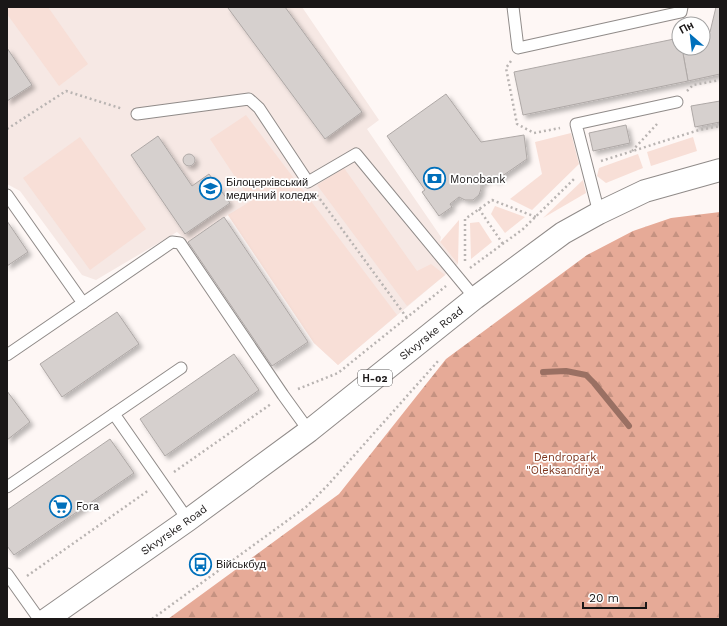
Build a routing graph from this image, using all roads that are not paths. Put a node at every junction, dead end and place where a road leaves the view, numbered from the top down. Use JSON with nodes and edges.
{"nodes":[{"id":1,"x":513,"y":7,"type":"edge"},
{"id":2,"x":682,"y":7,"type":"edge"},
{"id":3,"x":677,"y":102,"type":"dead end"},
{"id":4,"x":137,"y":114,"type":"road end"},
{"id":5,"x":720,"y":170,"type":"edge"},
{"id":6,"x":7,"y":195,"type":"edge"},
{"id":7,"x":599,"y":213,"type":"junction"},
{"id":8,"x":475,"y":298,"type":"junction"},
{"id":9,"x":83,"y":303,"type":"junction"},
{"id":10,"x":7,"y":355,"type":"edge"},
{"id":11,"x":181,"y":368,"type":"dead end"},
{"id":12,"x":114,"y":414,"type":"junction"},
{"id":13,"x":309,"y":431,"type":"junction"},
{"id":14,"x":7,"y":487,"type":"edge"},
{"id":15,"x":188,"y":520,"type":"junction"},
{"id":16,"x":7,"y":574,"type":"edge"},
{"id":17,"x":39,"y":619,"type":"edge"},
{"id":18,"x":47,"y":619,"type":"edge"}],
"edges":[{"from":1,"to":2,"type":"lane"},
{"from":3,"to":7,"type":"lane"},
{"from":4,"to":8,"type":"lane"},
{"from":5,"to":7,"type":"main road","name":"Skvyrske Road","number":"Н-02"},
{"from":6,"to":9,"type":"lane"},
{"from":7,"to":8,"type":"main road","name":"Skvyrske Road","number":"Н-02"},
{"from":8,"to":13,"type":"main road","name":"Skvyrske Road","number":"Н-02"},
{"from":9,"to":10,"type":"lane"},
{"from":9,"to":13,"type":"lane"},
{"from":11,"to":12,"type":"lane"},
{"from":12,"to":14,"type":"lane"},
{"from":12,"to":15,"type":"lane"},
{"from":13,"to":15,"type":"main road","name":"Skvyrske Road","number":"Н-02"},
{"from":15,"to":18,"type":"main road","name":"Skvyrske Road","number":"Н-02"},
{"from":16,"to":17,"type":"lane"}]}
